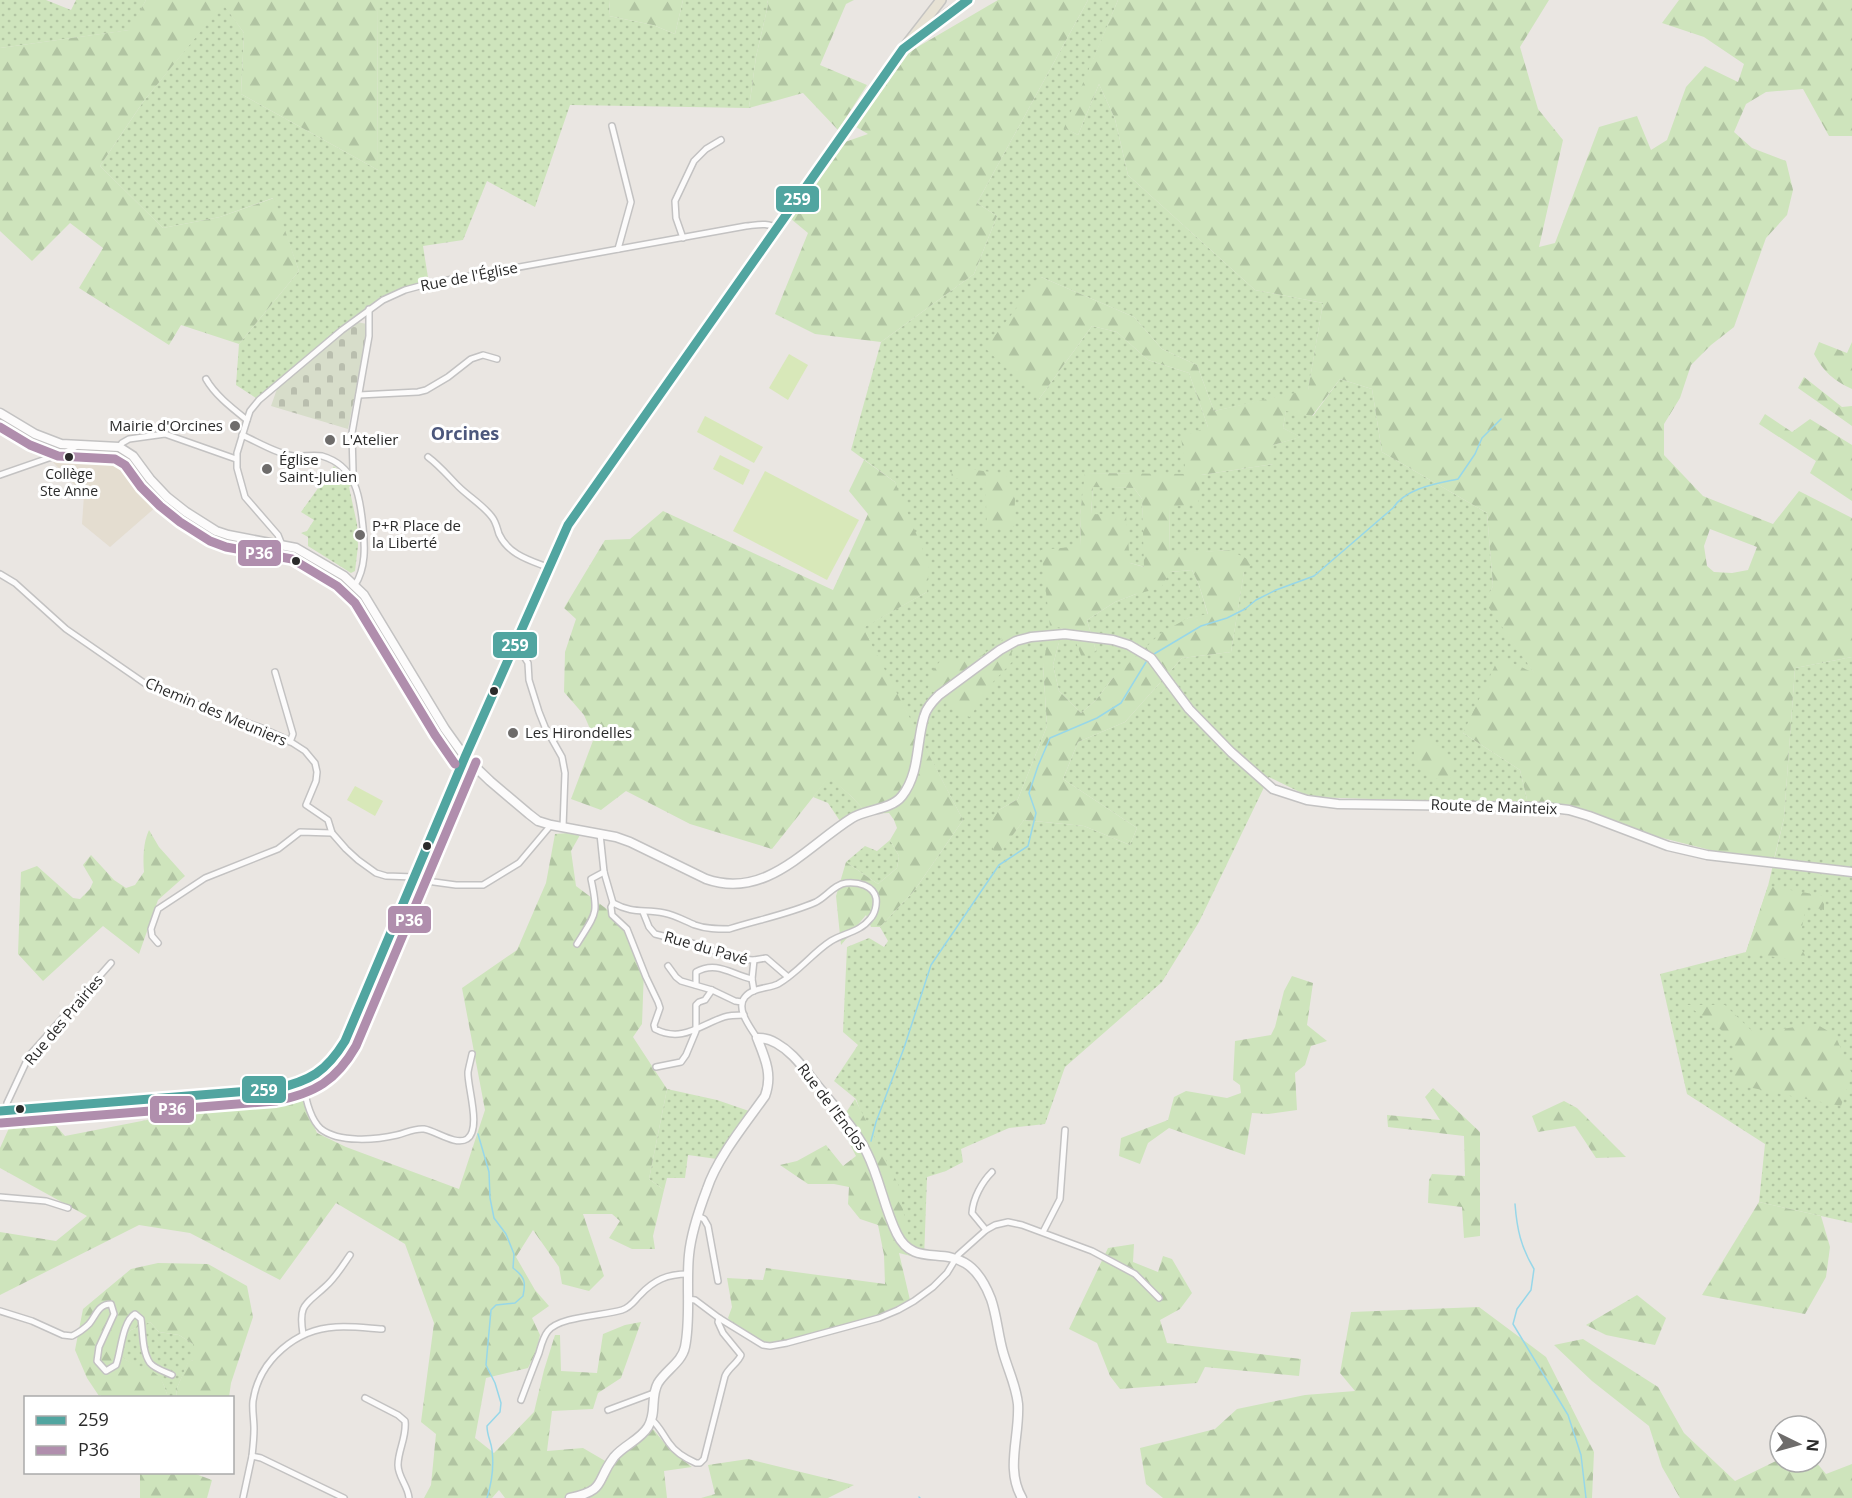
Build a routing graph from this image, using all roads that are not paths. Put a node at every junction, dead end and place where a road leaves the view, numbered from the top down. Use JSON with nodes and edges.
{"nodes":[{"id":1,"x":941,"y":0,"type":"edge"},
{"id":2,"x":969,"y":0,"type":"edge"},
{"id":3,"x":978,"y":0,"type":"edge"},
{"id":4,"x":903,"y":49,"type":"junction"},
{"id":5,"x":612,"y":126,"type":"dead end"},
{"id":6,"x":721,"y":140,"type":"dead end"},
{"id":7,"x":778,"y":229,"type":"junction"},
{"id":8,"x":683,"y":238,"type":"junction"},
{"id":9,"x":618,"y":249,"type":"junction"},
{"id":10,"x":369,"y":309,"type":"junction"},
{"id":11,"x":497,"y":359,"type":"dead end"},
{"id":12,"x":206,"y":379,"type":"dead end"},
{"id":13,"x":359,"y":395,"type":"junction"},
{"id":14,"x":0,"y":413,"type":"edge"},
{"id":15,"x":247,"y":420,"type":"junction"},
{"id":16,"x":242,"y":435,"type":"junction"},
{"id":17,"x":79,"y":445,"type":"junction"},
{"id":18,"x":119,"y":447,"type":"junction"},
{"id":19,"x":428,"y":457,"type":"dead end"},
{"id":20,"x":236,"y":459,"type":"junction"},
{"id":21,"x":0,"y":475,"type":"edge"},
{"id":22,"x":351,"y":476,"type":"junction"},
{"id":23,"x":282,"y":545,"type":"junction"},
{"id":24,"x":547,"y":567,"type":"junction"},
{"id":25,"x":0,"y":574,"type":"edge"},
{"id":26,"x":355,"y":585,"type":"junction"},
{"id":27,"x":514,"y":642,"type":"junction"},
{"id":28,"x":275,"y":672,"type":"dead end"},
{"id":29,"x":291,"y":742,"type":"junction"},
{"id":30,"x":465,"y":757,"type":"junction"},
{"id":31,"x":550,"y":825,"type":"junction"},
{"id":32,"x":563,"y":827,"type":"junction"},
{"id":33,"x":332,"y":833,"type":"junction"},
{"id":34,"x":600,"y":834,"type":"junction"},
{"id":35,"x":604,"y":872,"type":"junction"},
{"id":36,"x":1852,"y":872,"type":"edge"},
{"id":37,"x":414,"y":877,"type":"junction"},
{"id":38,"x":612,"y":903,"type":"junction"},
{"id":39,"x":643,"y":912,"type":"junction"},
{"id":40,"x":158,"y":943,"type":"dead end"},
{"id":41,"x":577,"y":944,"type":"dead end"},
{"id":42,"x":754,"y":960,"type":"junction"},
{"id":43,"x":111,"y":963,"type":"dead end"},
{"id":44,"x":668,"y":966,"type":"dead end"},
{"id":45,"x":788,"y":977,"type":"junction"},
{"id":46,"x":752,"y":979,"type":"junction"},
{"id":47,"x":696,"y":985,"type":"junction"},
{"id":48,"x":712,"y":990,"type":"junction"},
{"id":49,"x":754,"y":990,"type":"junction"},
{"id":50,"x":742,"y":1002,"type":"junction"},
{"id":51,"x":744,"y":1015,"type":"junction"},
{"id":52,"x":696,"y":1031,"type":"junction"},
{"id":53,"x":757,"y":1038,"type":"junction"},
{"id":54,"x":472,"y":1054,"type":"dead end"},
{"id":55,"x":656,"y":1067,"type":"dead end"},
{"id":56,"x":303,"y":1083,"type":"junction"},
{"id":57,"x":3,"y":1110,"type":"edge"},
{"id":58,"x":1065,"y":1130,"type":"dead end"},
{"id":59,"x":992,"y":1172,"type":"dead end"},
{"id":60,"x":0,"y":1197,"type":"edge"},
{"id":61,"x":68,"y":1208,"type":"dead end"},
{"id":62,"x":698,"y":1216,"type":"junction"},
{"id":63,"x":986,"y":1230,"type":"junction"},
{"id":64,"x":1043,"y":1232,"type":"junction"},
{"id":65,"x":350,"y":1255,"type":"dead end"},
{"id":66,"x":956,"y":1259,"type":"junction"},
{"id":67,"x":688,"y":1274,"type":"junction"},
{"id":68,"x":718,"y":1281,"type":"dead end"},
{"id":69,"x":1159,"y":1298,"type":"dead end"},
{"id":70,"x":687,"y":1299,"type":"junction"},
{"id":71,"x":0,"y":1311,"type":"edge"},
{"id":72,"x":719,"y":1318,"type":"junction"},
{"id":73,"x":382,"y":1329,"type":"dead end"},
{"id":74,"x":303,"y":1334,"type":"junction"},
{"id":75,"x":172,"y":1375,"type":"dead end"},
{"id":76,"x":655,"y":1394,"type":"junction"},
{"id":77,"x":365,"y":1398,"type":"dead end"},
{"id":78,"x":520,"y":1400,"type":"dead end"},
{"id":79,"x":608,"y":1410,"type":"dead end"},
{"id":80,"x":652,"y":1420,"type":"junction"},
{"id":81,"x":252,"y":1456,"type":"junction"},
{"id":82,"x":243,"y":1498,"type":"edge"},
{"id":83,"x":344,"y":1498,"type":"edge"},
{"id":84,"x":409,"y":1498,"type":"edge"},
{"id":85,"x":570,"y":1498,"type":"edge"},
{"id":86,"x":1022,"y":1498,"type":"edge"}],
"edges":[{"from":1,"to":4,"type":"main road"},
{"from":2,"to":3,"type":"main road"},
{"from":2,"to":4,"type":"main road"},
{"from":4,"to":7,"type":"main road"},
{"from":5,"to":9,"type":"street"},
{"from":6,"to":8,"type":"street"},
{"from":7,"to":8,"type":"street","name":"Rue de l'Église"},
{"from":7,"to":24,"type":"main road"},
{"from":8,"to":9,"type":"street","name":"Rue de l'Église"},
{"from":9,"to":10,"type":"street","name":"Rue de l'Église"},
{"from":10,"to":13,"type":"street"},
{"from":10,"to":15,"type":"street","name":"Rue de l'Église"},
{"from":11,"to":13,"type":"street"},
{"from":12,"to":15,"type":"street"},
{"from":13,"to":22,"type":"street"},
{"from":14,"to":17,"type":"main road"},
{"from":15,"to":16,"type":"street","name":"Rue de l'Église"},
{"from":16,"to":20,"type":"street","name":"Rue de l'Église"},
{"from":16,"to":22,"type":"street"},
{"from":17,"to":18,"type":"main road"},
{"from":17,"to":21,"type":"street"},
{"from":18,"to":20,"type":"street"},
{"from":18,"to":23,"type":"main road"},
{"from":19,"to":24,"type":"street"},
{"from":20,"to":23,"type":"street"},
{"from":22,"to":26,"type":"street"},
{"from":23,"to":26,"type":"main road"},
{"from":24,"to":27,"type":"main road"},
{"from":25,"to":29,"type":"street","name":"Chemin des Meuniers"},
{"from":26,"to":30,"type":"main road"},
{"from":27,"to":30,"type":"main road"},
{"from":27,"to":32,"type":"street"},
{"from":28,"to":29,"type":"street"},
{"from":29,"to":33,"type":"street","name":"Chemin des Meuniers"},
{"from":30,"to":31,"type":"main road"},
{"from":30,"to":37,"type":"main road"},
{"from":31,"to":32,"type":"main road"},
{"from":31,"to":37,"type":"street","name":"Chemin des Meuniers"},
{"from":32,"to":34,"type":"main road"},
{"from":33,"to":37,"type":"street","name":"Chemin des Meuniers"},
{"from":33,"to":40,"type":"street"},
{"from":34,"to":35,"type":"street"},
{"from":34,"to":36,"type":"main road","name":"Route de Mainteix"},
{"from":35,"to":38,"type":"street"},
{"from":35,"to":41,"type":"street"},
{"from":37,"to":56,"type":"main road"},
{"from":38,"to":39,"type":"street"},
{"from":38,"to":52,"type":"street"},
{"from":39,"to":42,"type":"street","name":"Rue du Pavé"},
{"from":39,"to":45,"type":"street"},
{"from":42,"to":45,"type":"street"},
{"from":42,"to":46,"type":"street","name":"Rue du Pavé"},
{"from":43,"to":57,"type":"street","name":"Rue des Prairies"},
{"from":44,"to":47,"type":"street"},
{"from":45,"to":49,"type":"street"},
{"from":46,"to":47,"type":"street"},
{"from":46,"to":49,"type":"street","name":"Rue du Pavé"},
{"from":47,"to":48,"type":"street"},
{"from":48,"to":50,"type":"street"},
{"from":48,"to":52,"type":"street"},
{"from":49,"to":50,"type":"street"},
{"from":50,"to":51,"type":"street"},
{"from":51,"to":52,"type":"street"},
{"from":51,"to":53,"type":"street"},
{"from":52,"to":55,"type":"street"},
{"from":53,"to":62,"type":"main road"},
{"from":53,"to":66,"type":"main road","name":"Rue de l'Enclos"},
{"from":54,"to":56,"type":"street"},
{"from":56,"to":57,"type":"main road"},
{"from":58,"to":64,"type":"street"},
{"from":59,"to":63,"type":"street"},
{"from":60,"to":61,"type":"street"},
{"from":62,"to":67,"type":"main road"},
{"from":62,"to":68,"type":"street"},
{"from":63,"to":64,"type":"street"},
{"from":63,"to":66,"type":"street"},
{"from":64,"to":69,"type":"street"},
{"from":65,"to":74,"type":"street"},
{"from":66,"to":72,"type":"street"},
{"from":66,"to":86,"type":"main road"},
{"from":67,"to":70,"type":"main road"},
{"from":67,"to":78,"type":"street"},
{"from":70,"to":72,"type":"street"},
{"from":70,"to":76,"type":"main road"},
{"from":71,"to":75,"type":"street"},
{"from":72,"to":80,"type":"street"},
{"from":73,"to":74,"type":"street"},
{"from":74,"to":81,"type":"street"},
{"from":76,"to":79,"type":"street"},
{"from":76,"to":80,"type":"main road"},
{"from":77,"to":84,"type":"street"},
{"from":80,"to":85,"type":"main road"},
{"from":81,"to":82,"type":"street"},
{"from":81,"to":83,"type":"street"}]}
